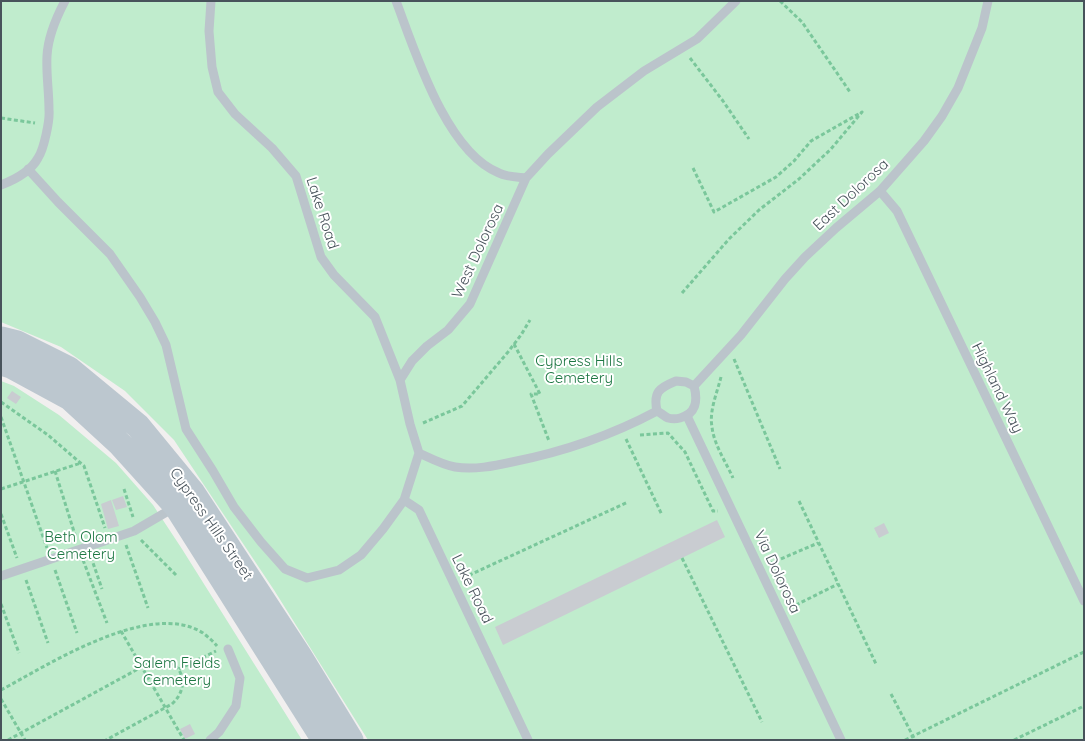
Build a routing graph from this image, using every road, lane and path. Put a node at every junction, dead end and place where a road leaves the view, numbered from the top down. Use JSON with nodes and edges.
{"nodes":[{"id":1,"x":65,"y":1,"type":"edge"},
{"id":2,"x":212,"y":1,"type":"edge"},
{"id":3,"x":396,"y":1,"type":"edge"},
{"id":4,"x":736,"y":1,"type":"edge"},
{"id":5,"x":780,"y":1,"type":"edge"},
{"id":6,"x":988,"y":1,"type":"edge"},
{"id":7,"x":681,"y":48,"type":"junction"},
{"id":8,"x":850,"y":92,"type":"dead end"},
{"id":9,"x":1,"y":118,"type":"edge"},
{"id":10,"x":48,"y":125,"type":"junction"},
{"id":11,"x":749,"y":139,"type":"dead end"},
{"id":12,"x":693,"y":168,"type":"dead end"},
{"id":13,"x":28,"y":169,"type":"junction"},
{"id":14,"x":526,"y":178,"type":"junction"},
{"id":15,"x":1,"y":185,"type":"edge"},
{"id":16,"x":880,"y":191,"type":"junction"},
{"id":17,"x":682,"y":293,"type":"dead end"},
{"id":18,"x":530,"y":320,"type":"dead end"},
{"id":19,"x":1,"y":339,"type":"edge"},
{"id":20,"x":514,"y":344,"type":"junction"},
{"id":21,"x":729,"y":348,"type":"junction"},
{"id":22,"x":1,"y":363,"type":"edge"},
{"id":23,"x":400,"y":380,"type":"junction"},
{"id":24,"x":694,"y":386,"type":"junction"},
{"id":25,"x":1,"y":402,"type":"edge"},
{"id":26,"x":657,"y":411,"type":"junction"},
{"id":27,"x":687,"y":416,"type":"junction"},
{"id":28,"x":1,"y":417,"type":"edge"},
{"id":29,"x":411,"y":428,"type":"junction"},
{"id":30,"x":626,"y":439,"type":"junction"},
{"id":31,"x":618,"y":441,"type":"dead end"},
{"id":32,"x":554,"y":452,"type":"junction"},
{"id":33,"x":419,"y":453,"type":"junction"},
{"id":34,"x":81,"y":463,"type":"junction"},
{"id":35,"x":780,"y":469,"type":"dead end"},
{"id":36,"x":55,"y":471,"type":"junction"},
{"id":37,"x":24,"y":482,"type":"junction"},
{"id":38,"x":736,"y":484,"type":"dead end"},
{"id":39,"x":124,"y":488,"type":"dead end"},
{"id":40,"x":1,"y":489,"type":"edge"},
{"id":41,"x":185,"y":499,"type":"junction"},
{"id":42,"x":404,"y":500,"type":"junction"},
{"id":43,"x":799,"y":501,"type":"dead end"},
{"id":44,"x":628,"y":502,"type":"dead end"},
{"id":45,"x":662,"y":515,"type":"dead end"},
{"id":46,"x":722,"y":520,"type":"dead end"},
{"id":47,"x":138,"y":534,"type":"junction"},
{"id":48,"x":109,"y":540,"type":"junction"},
{"id":49,"x":818,"y":543,"type":"junction"},
{"id":50,"x":126,"y":544,"type":"dead end"},
{"id":51,"x":84,"y":548,"type":"junction"},
{"id":52,"x":682,"y":558,"type":"dead end"},
{"id":53,"x":773,"y":562,"type":"junction"},
{"id":54,"x":759,"y":568,"type":"junction"},
{"id":55,"x":777,"y":571,"type":"dead end"},
{"id":56,"x":1,"y":576,"type":"edge"},
{"id":57,"x":178,"y":576,"type":"dead end"},
{"id":58,"x":454,"y":582,"type":"junction"},
{"id":59,"x":838,"y":584,"type":"junction"},
{"id":60,"x":102,"y":589,"type":"dead end"},
{"id":61,"x":1084,"y":601,"type":"edge"},
{"id":62,"x":1,"y":604,"type":"edge"},
{"id":63,"x":794,"y":606,"type":"junction"},
{"id":64,"x":148,"y":608,"type":"dead end"},
{"id":65,"x":780,"y":612,"type":"junction"},
{"id":66,"x":798,"y":615,"type":"dead end"},
{"id":67,"x":107,"y":623,"type":"dead end"},
{"id":68,"x":121,"y":631,"type":"junction"},
{"id":69,"x":228,"y":649,"type":"dead end"},
{"id":70,"x":1084,"y":652,"type":"edge"},
{"id":71,"x":19,"y":654,"type":"dead end"},
{"id":72,"x":876,"y":664,"type":"dead end"},
{"id":73,"x":141,"y":667,"type":"junction"},
{"id":74,"x":179,"y":669,"type":"junction"},
{"id":75,"x":1,"y":690,"type":"edge"},
{"id":76,"x":891,"y":694,"type":"dead end"},
{"id":77,"x":1,"y":699,"type":"edge"},
{"id":78,"x":1084,"y":706,"type":"edge"},
{"id":79,"x":165,"y":708,"type":"junction"},
{"id":80,"x":762,"y":722,"type":"dead end"},
{"id":81,"x":21,"y":733,"type":"junction"},
{"id":82,"x":914,"y":738,"type":"edge"},
{"id":83,"x":8,"y":740,"type":"edge"},
{"id":84,"x":25,"y":740,"type":"edge"},
{"id":85,"x":106,"y":740,"type":"edge"},
{"id":86,"x":184,"y":740,"type":"edge"},
{"id":87,"x":210,"y":740,"type":"edge"},
{"id":88,"x":324,"y":740,"type":"edge"},
{"id":89,"x":351,"y":740,"type":"edge"},
{"id":90,"x":528,"y":740,"type":"edge"},
{"id":91,"x":841,"y":740,"type":"edge"},
{"id":92,"x":905,"y":740,"type":"edge"},
{"id":93,"x":1014,"y":740,"type":"edge"}],
"edges":[{"from":1,"to":10,"type":"lane"},
{"from":2,"to":23,"type":"lane","name":"Lake Road"},
{"from":3,"to":14,"type":"lane"},
{"from":4,"to":7,"type":"lane","name":"West Dolorosa"},
{"from":5,"to":8,"type":"path"},
{"from":6,"to":16,"type":"lane","name":"East Dolorosa"},
{"from":7,"to":11,"type":"path"},
{"from":7,"to":14,"type":"lane","name":"West Dolorosa"},
{"from":9,"to":10,"type":"path"},
{"from":10,"to":13,"type":"lane"},
{"from":12,"to":17,"type":"path"},
{"from":13,"to":15,"type":"lane"},
{"from":13,"to":42,"type":"lane"},
{"from":14,"to":23,"type":"lane","name":"West Dolorosa"},
{"from":16,"to":21,"type":"lane","name":"East Dolorosa"},
{"from":16,"to":61,"type":"lane","name":"Highland Way"},
{"from":18,"to":20,"type":"path"},
{"from":19,"to":41,"type":"street","name":"Cypress Hills Street"},
{"from":20,"to":29,"type":"path"},
{"from":20,"to":32,"type":"path"},
{"from":21,"to":24,"type":"lane","name":"East Dolorosa"},
{"from":21,"to":35,"type":"path"},
{"from":21,"to":38,"type":"path"},
{"from":22,"to":41,"type":"street","name":"Cypress Hills Street"},
{"from":23,"to":29,"type":"lane"},
{"from":24,"to":26,"type":"lane"},
{"from":24,"to":27,"type":"lane"},
{"from":25,"to":34,"type":"path"},
{"from":26,"to":27,"type":"lane"},
{"from":26,"to":32,"type":"lane"},
{"from":27,"to":54,"type":"lane","name":"Via Dolorosa"},
{"from":28,"to":37,"type":"path"},
{"from":29,"to":33,"type":"lane"},
{"from":30,"to":31,"type":"path"},
{"from":30,"to":45,"type":"path"},
{"from":30,"to":46,"type":"path"},
{"from":32,"to":33,"type":"lane"},
{"from":33,"to":42,"type":"lane"},
{"from":34,"to":36,"type":"path"},
{"from":34,"to":48,"type":"path"},
{"from":36,"to":37,"type":"path"},
{"from":36,"to":51,"type":"path"},
{"from":37,"to":40,"type":"path"},
{"from":39,"to":47,"type":"path"},
{"from":41,"to":47,"type":"lane"},
{"from":41,"to":88,"type":"street","name":"Cypress Hills Street"},
{"from":41,"to":89,"type":"street","name":"Cypress Hills Street"},
{"from":42,"to":58,"type":"lane","name":"Lake Road"},
{"from":43,"to":49,"type":"path"},
{"from":44,"to":58,"type":"path"},
{"from":47,"to":48,"type":"lane"},
{"from":47,"to":57,"type":"path"},
{"from":48,"to":51,"type":"lane"},
{"from":49,"to":53,"type":"path"},
{"from":49,"to":59,"type":"path"},
{"from":50,"to":64,"type":"path"},
{"from":51,"to":56,"type":"lane"},
{"from":51,"to":60,"type":"path"},
{"from":51,"to":67,"type":"path"},
{"from":52,"to":80,"type":"path"},
{"from":53,"to":54,"type":"path"},
{"from":53,"to":55,"type":"path"},
{"from":54,"to":65,"type":"lane","name":"Via Dolorosa"},
{"from":58,"to":90,"type":"lane","name":"Lake Road"},
{"from":59,"to":63,"type":"path"},
{"from":59,"to":72,"type":"path"},
{"from":62,"to":71,"type":"path"},
{"from":63,"to":65,"type":"path"},
{"from":63,"to":66,"type":"path"},
{"from":65,"to":91,"type":"lane","name":"Via Dolorosa"},
{"from":68,"to":73,"type":"path"},
{"from":68,"to":74,"type":"path"},
{"from":68,"to":75,"type":"path"},
{"from":69,"to":87,"type":"lane"},
{"from":70,"to":82,"type":"path"},
{"from":73,"to":74,"type":"path"},
{"from":73,"to":79,"type":"path"},
{"from":73,"to":81,"type":"path"},
{"from":74,"to":79,"type":"path"},
{"from":76,"to":82,"type":"path"},
{"from":77,"to":81,"type":"path"},
{"from":78,"to":93,"type":"path"},
{"from":79,"to":85,"type":"path"},
{"from":79,"to":86,"type":"path"},
{"from":81,"to":83,"type":"path"},
{"from":81,"to":84,"type":"path"},
{"from":82,"to":92,"type":"path"}]}
